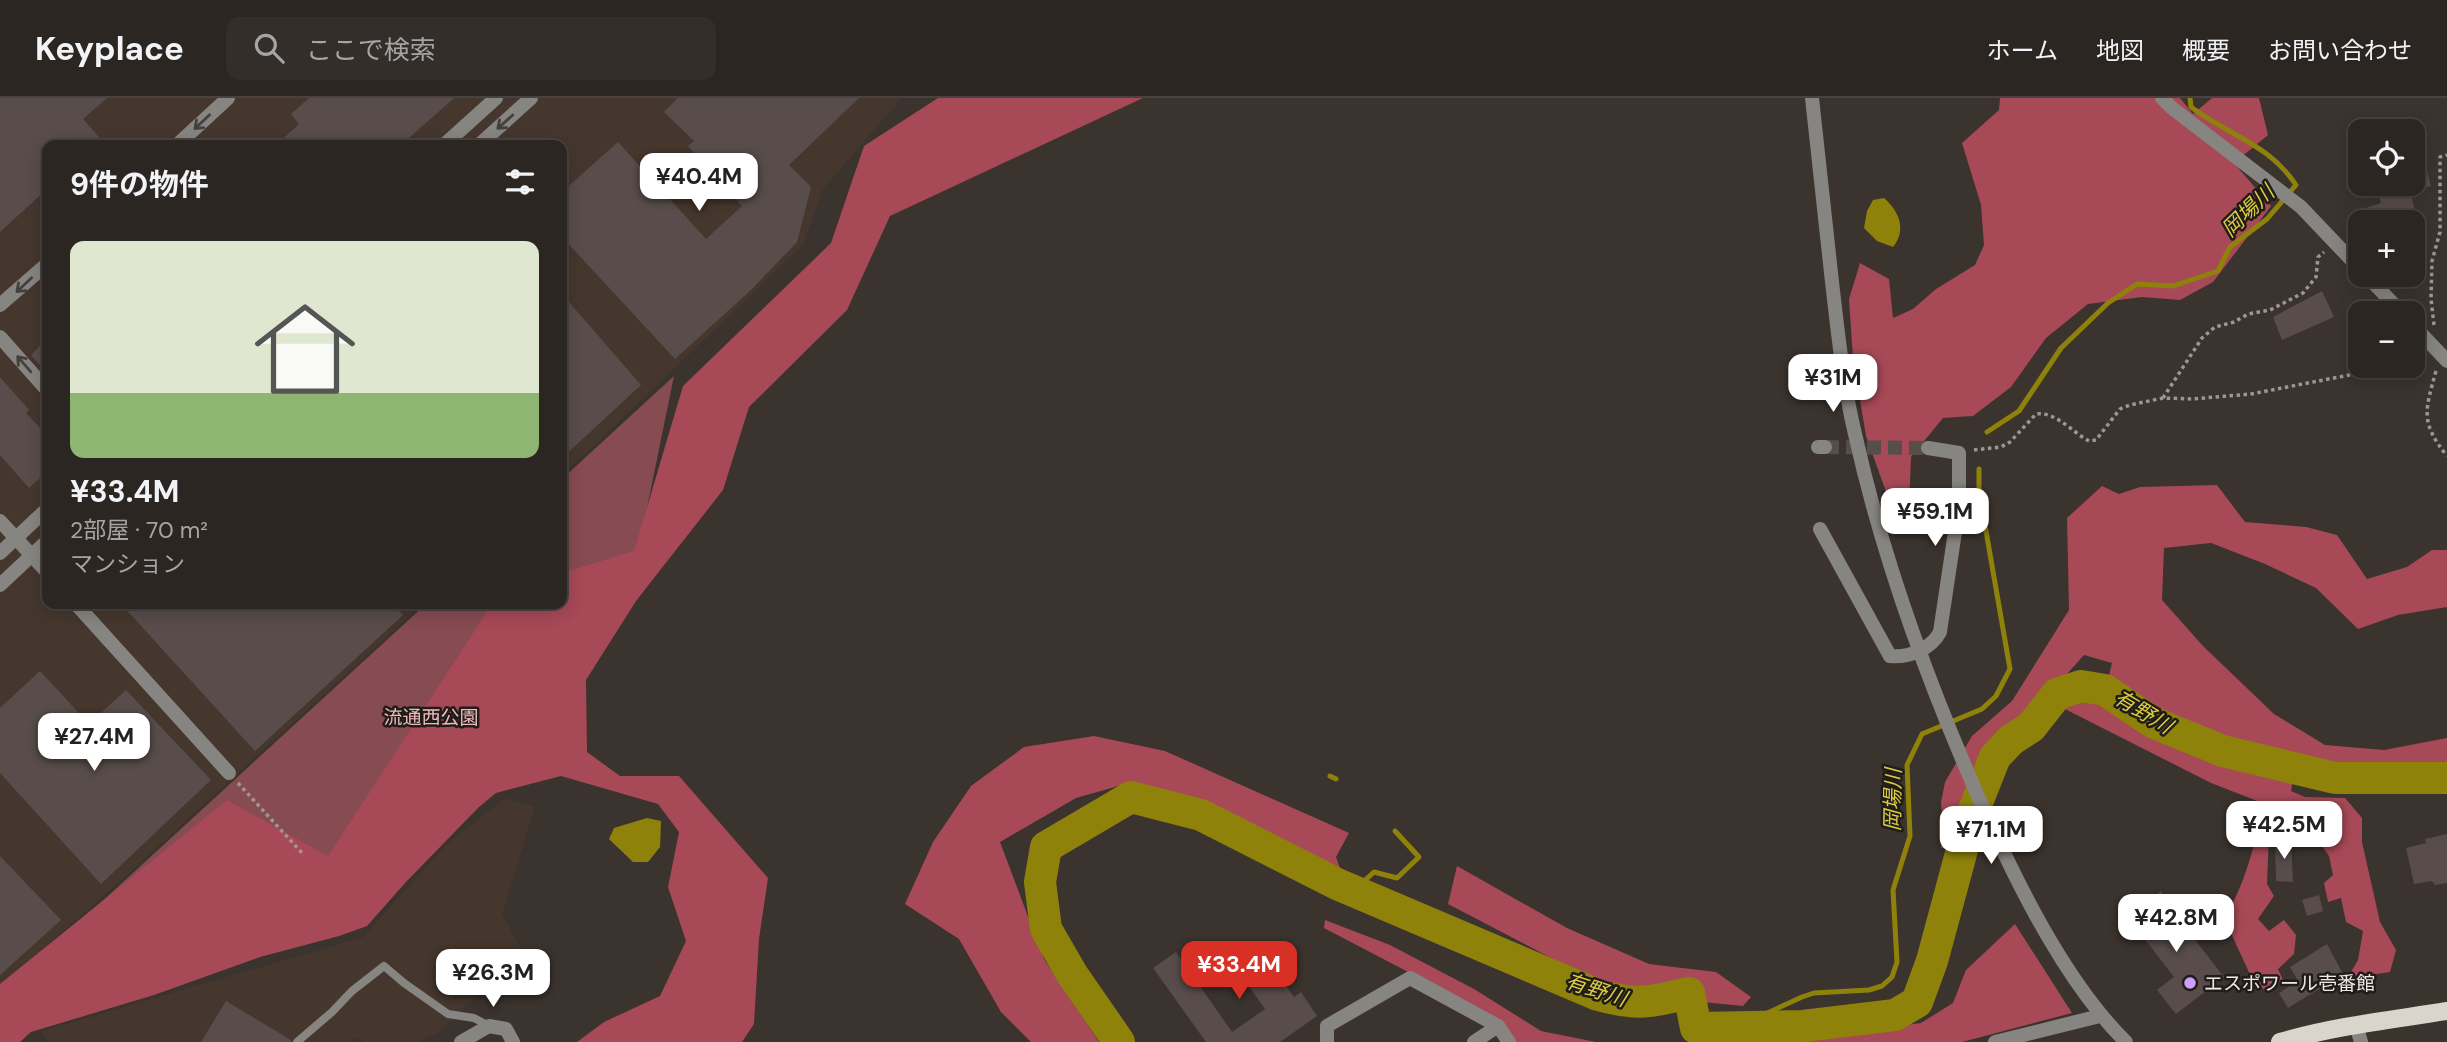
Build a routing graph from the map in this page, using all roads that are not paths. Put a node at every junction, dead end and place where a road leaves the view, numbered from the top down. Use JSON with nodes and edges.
{"nodes":[{"id":1,"x":228,"y":98,"type":"edge"},
{"id":2,"x":496,"y":98,"type":"edge"},
{"id":3,"x":530,"y":98,"type":"edge"},
{"id":4,"x":1812,"y":98,"type":"edge"},
{"id":5,"x":2162,"y":98,"type":"edge"},
{"id":6,"x":182,"y":140,"type":"edge"},
{"id":7,"x":450,"y":140,"type":"edge"},
{"id":8,"x":484,"y":140,"type":"edge"},
{"id":9,"x":2348,"y":256,"type":"edge"},
{"id":10,"x":42,"y":268,"type":"edge"},
{"id":11,"x":2377,"y":287,"type":"edge"},
{"id":12,"x":2390,"y":301,"type":"edge"},
{"id":13,"x":0,"y":306,"type":"edge"},
{"id":14,"x":0,"y":337,"type":"edge"},
{"id":15,"x":2425,"y":338,"type":"edge"},
{"id":16,"x":2442,"y":356,"type":"edge"},
{"id":17,"x":42,"y":384,"type":"edge"},
{"id":18,"x":1927,"y":448,"type":"tunnel mouth"},
{"id":19,"x":42,"y":514,"type":"edge"},
{"id":20,"x":0,"y":521,"type":"edge"},
{"id":21,"x":1819,"y":529,"type":"dead end"},
{"id":22,"x":16,"y":538,"type":"junction"},
{"id":23,"x":42,"y":546,"type":"edge"},
{"id":24,"x":0,"y":552,"type":"edge"},
{"id":25,"x":32,"y":555,"type":"junction"},
{"id":26,"x":42,"y":566,"type":"edge"},
{"id":27,"x":0,"y":584,"type":"edge"},
{"id":28,"x":81,"y":609,"type":"edge"},
{"id":29,"x":1918,"y":652,"type":"junction"},
{"id":30,"x":233,"y":777,"type":"road end"},
{"id":31,"x":2447,"y":1012,"type":"edge"},
{"id":32,"x":2100,"y":1016,"type":"junction"},
{"id":33,"x":489,"y":1026,"type":"junction"},
{"id":34,"x":1498,"y":1026,"type":"junction"},
{"id":35,"x":2358,"y":1033,"type":"edge"},
{"id":36,"x":297,"y":1042,"type":"edge"},
{"id":37,"x":461,"y":1042,"type":"edge"},
{"id":38,"x":513,"y":1042,"type":"edge"},
{"id":39,"x":1327,"y":1042,"type":"edge"},
{"id":40,"x":1474,"y":1042,"type":"edge"},
{"id":41,"x":1509,"y":1042,"type":"edge"},
{"id":42,"x":1995,"y":1042,"type":"edge"},
{"id":43,"x":2126,"y":1042,"type":"edge"},
{"id":44,"x":2280,"y":1042,"type":"edge"}],
"edges":[{"from":1,"to":6,"type":"street","one_way":true},
{"from":2,"to":7,"type":"street"},
{"from":3,"to":8,"type":"street","one_way":true},
{"from":4,"to":29,"type":"street"},
{"from":5,"to":9,"type":"street"},
{"from":10,"to":13,"type":"street","one_way":true},
{"from":11,"to":12,"type":"street"},
{"from":17,"to":14,"type":"street","one_way":true},
{"from":15,"to":16,"type":"street"},
{"from":18,"to":29,"type":"street"},
{"from":19,"to":22,"type":"street"},
{"from":20,"to":22,"type":"street"},
{"from":21,"to":29,"type":"street"},
{"from":22,"to":24,"type":"street"},
{"from":22,"to":25,"type":"street"},
{"from":23,"to":25,"type":"street"},
{"from":25,"to":26,"type":"street"},
{"from":25,"to":27,"type":"street"},
{"from":28,"to":30,"type":"street"},
{"from":29,"to":32,"type":"street"},
{"from":31,"to":35,"type":"main road"},
{"from":32,"to":42,"type":"street"},
{"from":32,"to":43,"type":"street"},
{"from":33,"to":36,"type":"lane"},
{"from":33,"to":37,"type":"street"},
{"from":33,"to":38,"type":"street"},
{"from":34,"to":39,"type":"street"},
{"from":34,"to":40,"type":"street"},
{"from":34,"to":41,"type":"street"},
{"from":35,"to":44,"type":"main road"}]}
